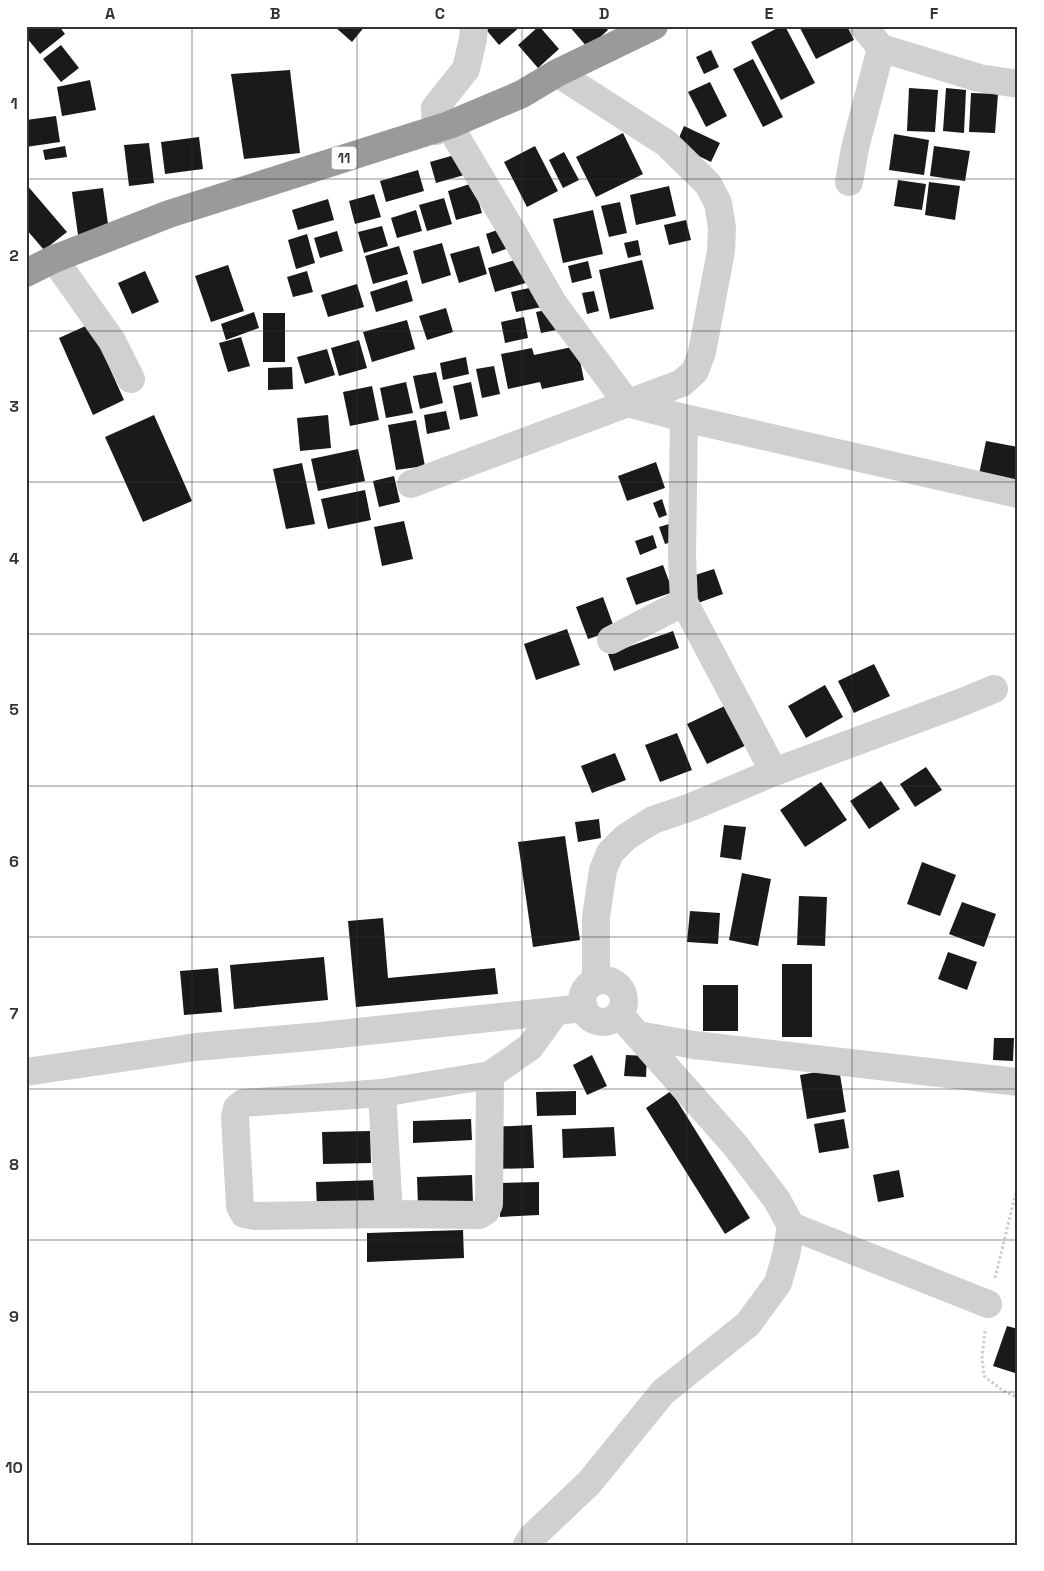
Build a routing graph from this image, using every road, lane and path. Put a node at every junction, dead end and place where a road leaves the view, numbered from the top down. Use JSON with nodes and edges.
{"nodes":[{"id":1,"x":474,"y":26,"type":"edge"},
{"id":2,"x":654,"y":26,"type":"edge"},
{"id":3,"x":863,"y":26,"type":"edge"},
{"id":4,"x":881,"y":48,"type":"junction"},
{"id":5,"x":557,"y":73,"type":"junction"},
{"id":6,"x":1018,"y":84,"type":"edge"},
{"id":7,"x":442,"y":128,"type":"junction"},
{"id":8,"x":849,"y":182,"type":"dead end"},
{"id":9,"x":54,"y":259,"type":"junction"},
{"id":10,"x":26,"y":273,"type":"edge"},
{"id":11,"x":131,"y":379,"type":"dead end"},
{"id":12,"x":627,"y":403,"type":"junction"},
{"id":13,"x":684,"y":418,"type":"junction"},
{"id":14,"x":411,"y":484,"type":"dead end"},
{"id":15,"x":1018,"y":494,"type":"edge"},
{"id":16,"x":684,"y":602,"type":"junction"},
{"id":17,"x":611,"y":640,"type":"dead end"},
{"id":18,"x":994,"y":689,"type":"dead end"},
{"id":19,"x":774,"y":772,"type":"junction"},
{"id":20,"x":596,"y":981,"type":"junction"},
{"id":21,"x":584,"y":1008,"type":"junction"},
{"id":22,"x":556,"y":1011,"type":"junction"},
{"id":23,"x":619,"y":1014,"type":"junction"},
{"id":24,"x":638,"y":1035,"type":"junction"},
{"id":25,"x":26,"y":1072,"type":"edge"},
{"id":26,"x":490,"y":1075,"type":"junction"},
{"id":27,"x":1018,"y":1082,"type":"edge"},
{"id":28,"x":382,"y":1093,"type":"junction"},
{"id":29,"x":389,"y":1214,"type":"junction"},
{"id":30,"x":791,"y":1226,"type":"junction"},
{"id":31,"x":988,"y":1304,"type":"dead end"},
{"id":32,"x":528,"y":1545,"type":"edge"}],
"edges":[{"from":1,"to":7,"type":"street"},
{"from":2,"to":5,"type":"highway","number":"11"},
{"from":3,"to":4,"type":"street"},
{"from":4,"to":6,"type":"street"},
{"from":4,"to":8,"type":"street"},
{"from":5,"to":7,"type":"highway","number":"11"},
{"from":5,"to":12,"type":"street"},
{"from":7,"to":9,"type":"highway","number":"11"},
{"from":7,"to":12,"type":"street"},
{"from":9,"to":10,"type":"highway","number":"11"},
{"from":9,"to":11,"type":"street"},
{"from":12,"to":13,"type":"street"},
{"from":12,"to":14,"type":"street"},
{"from":13,"to":15,"type":"street"},
{"from":13,"to":16,"type":"street"},
{"from":16,"to":17,"type":"street"},
{"from":16,"to":19,"type":"street"},
{"from":18,"to":19,"type":"street"},
{"from":19,"to":20,"type":"street"},
{"from":20,"to":21,"type":"street"},
{"from":20,"to":23,"type":"street"},
{"from":21,"to":22,"type":"street"},
{"from":21,"to":23,"type":"street"},
{"from":22,"to":25,"type":"street"},
{"from":22,"to":26,"type":"street"},
{"from":23,"to":24,"type":"street"},
{"from":24,"to":27,"type":"street"},
{"from":24,"to":30,"type":"street"},
{"from":26,"to":28,"type":"street"},
{"from":26,"to":29,"type":"street"},
{"from":28,"to":29,"type":"street"},
{"from":28,"to":29,"type":"street"},
{"from":30,"to":31,"type":"street"},
{"from":30,"to":32,"type":"street"}]}
